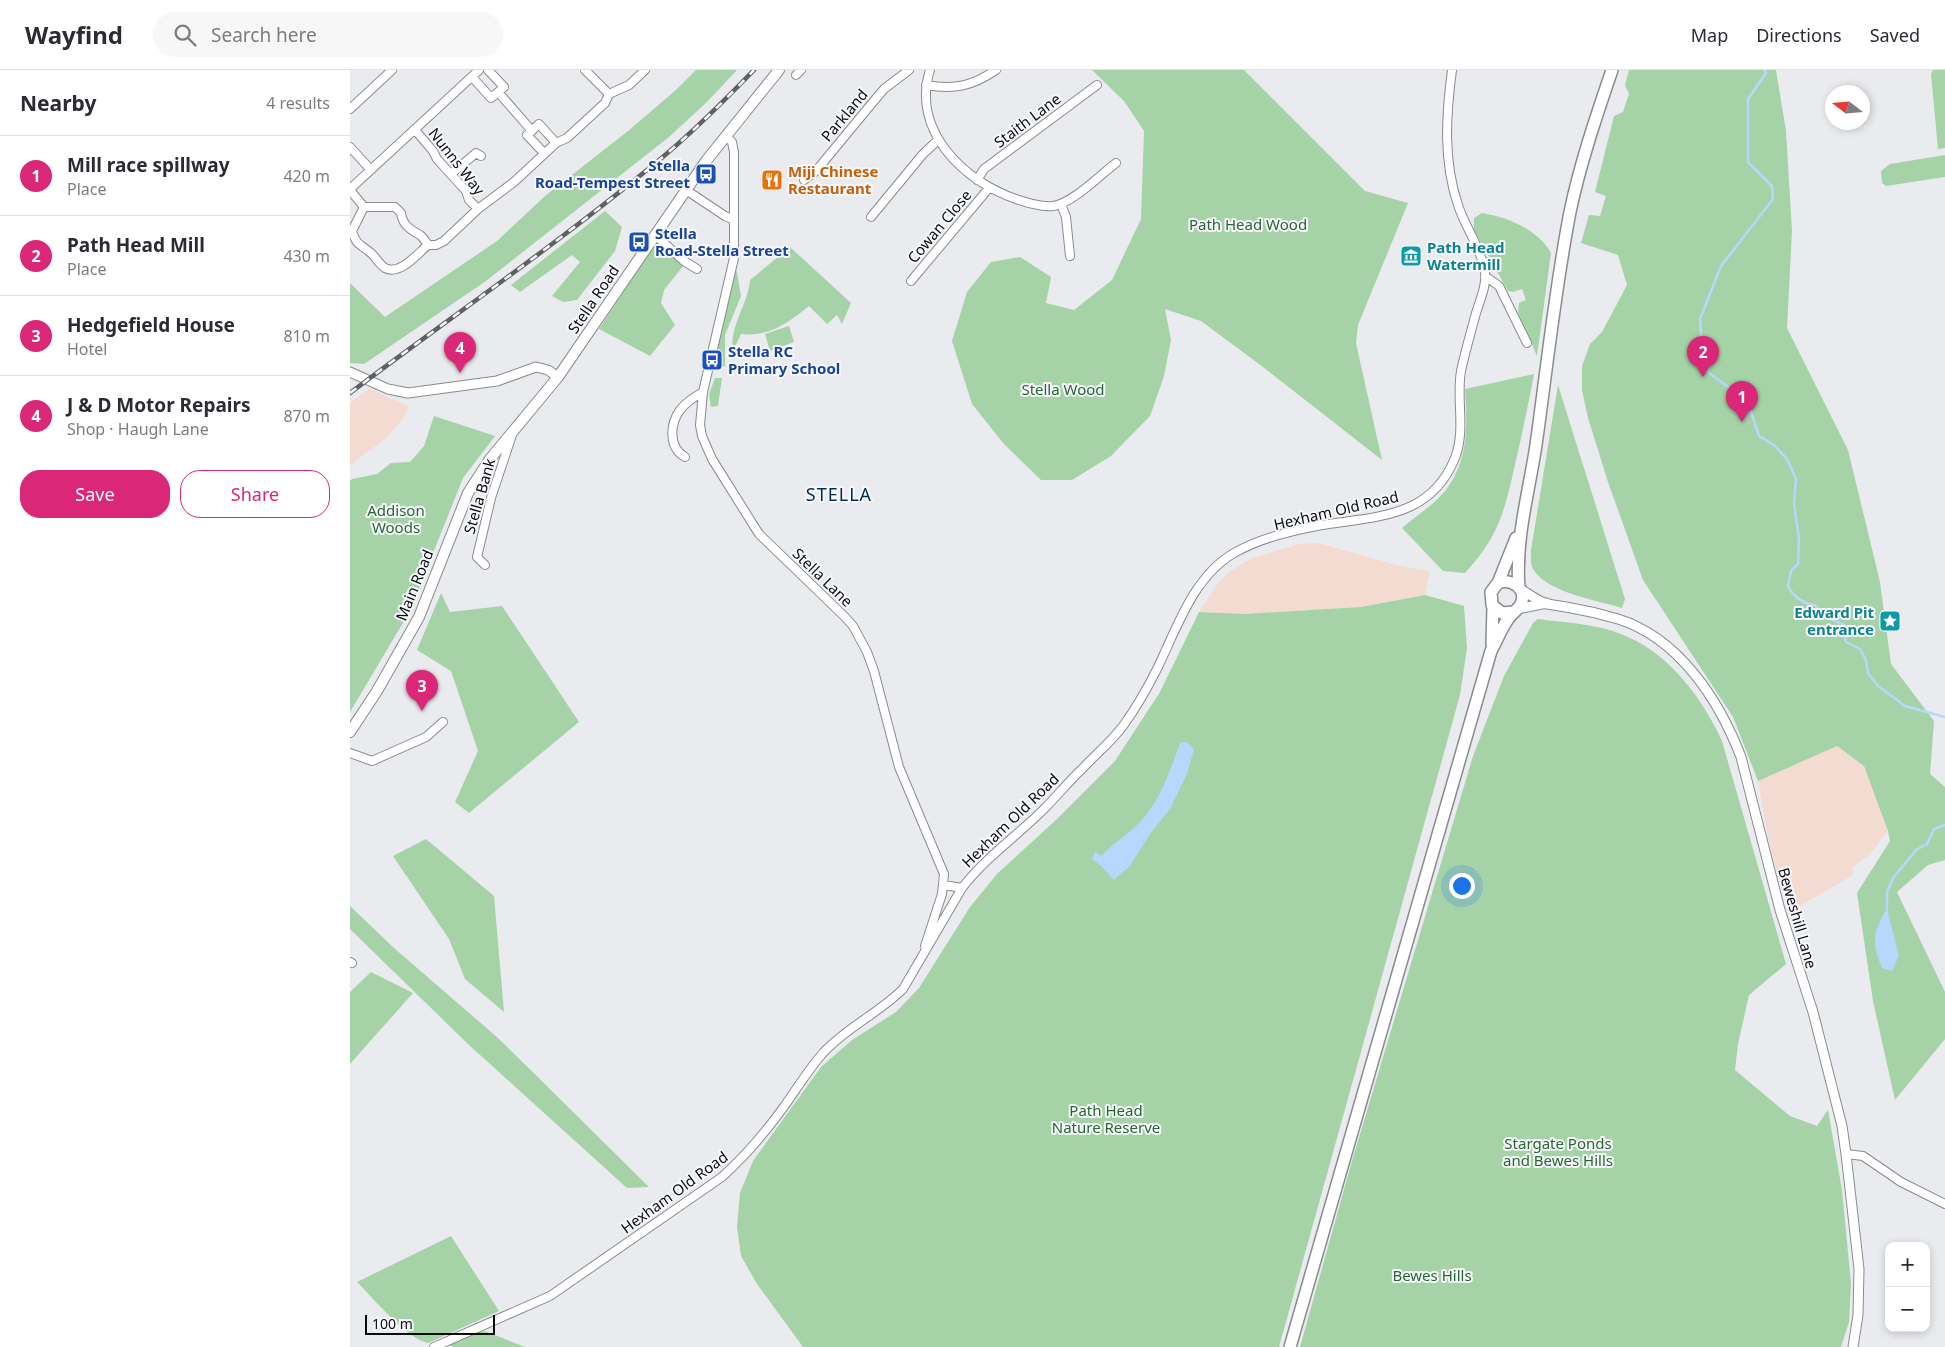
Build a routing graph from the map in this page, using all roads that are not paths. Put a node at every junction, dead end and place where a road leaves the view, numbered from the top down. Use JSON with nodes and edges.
{"nodes":[{"id":1,"x":392,"y":70,"type":"edge"},
{"id":2,"x":488,"y":70,"type":"edge"},
{"id":3,"x":585,"y":70,"type":"edge"},
{"id":4,"x":645,"y":70,"type":"edge"},
{"id":5,"x":779,"y":70,"type":"edge"},
{"id":6,"x":908,"y":70,"type":"edge"},
{"id":7,"x":996,"y":70,"type":"edge"},
{"id":8,"x":1452,"y":70,"type":"edge"},
{"id":9,"x":1612,"y":70,"type":"edge"},
{"id":10,"x":927,"y":71,"type":"edge"},
{"id":11,"x":476,"y":72,"type":"edge"},
{"id":12,"x":926,"y":85,"type":"junction"},
{"id":13,"x":1097,"y":85,"type":"dead end"},
{"id":14,"x":498,"y":92,"type":"junction"},
{"id":15,"x":609,"y":94,"type":"junction"},
{"id":16,"x":350,"y":110,"type":"edge"},
{"id":17,"x":415,"y":130,"type":"junction"},
{"id":18,"x":532,"y":131,"type":"junction"},
{"id":19,"x":726,"y":136,"type":"junction"},
{"id":20,"x":938,"y":140,"type":"junction"},
{"id":21,"x":556,"y":143,"type":"junction"},
{"id":22,"x":350,"y":147,"type":"edge"},
{"id":23,"x":544,"y":153,"type":"junction"},
{"id":24,"x":481,"y":156,"type":"dead end"},
{"id":25,"x":1116,"y":163,"type":"dead end"},
{"id":26,"x":371,"y":170,"type":"junction"},
{"id":27,"x":451,"y":174,"type":"junction"},
{"id":28,"x":804,"y":180,"type":"dead end"},
{"id":29,"x":977,"y":180,"type":"junction"},
{"id":30,"x":988,"y":188,"type":"junction"},
{"id":31,"x":350,"y":190,"type":"edge"},
{"id":32,"x":686,"y":190,"type":"junction"},
{"id":33,"x":1061,"y":204,"type":"junction"},
{"id":34,"x":364,"y":207,"type":"junction"},
{"id":35,"x":478,"y":209,"type":"junction"},
{"id":36,"x":871,"y":217,"type":"dead end"},
{"id":37,"x":734,"y":220,"type":"junction"},
{"id":38,"x":655,"y":235,"type":"junction"},
{"id":39,"x":428,"y":245,"type":"junction"},
{"id":40,"x":1070,"y":256,"type":"dead end"},
{"id":41,"x":697,"y":269,"type":"dead end"},
{"id":42,"x":1485,"y":276,"type":"junction"},
{"id":43,"x":911,"y":281,"type":"dead end"},
{"id":44,"x":1526,"y":343,"type":"dead end"},
{"id":45,"x":350,"y":372,"type":"edge"},
{"id":46,"x":558,"y":377,"type":"junction"},
{"id":47,"x":703,"y":392,"type":"junction"},
{"id":48,"x":513,"y":432,"type":"junction"},
{"id":49,"x":685,"y":457,"type":"dead end"},
{"id":50,"x":1521,"y":525,"type":"junction"},
{"id":51,"x":485,"y":565,"type":"dead end"},
{"id":52,"x":1498,"y":583,"type":"junction"},
{"id":53,"x":1520,"y":588,"type":"junction"},
{"id":54,"x":1546,"y":604,"type":"junction"},
{"id":55,"x":1493,"y":607,"type":"junction"},
{"id":56,"x":1515,"y":611,"type":"junction"},
{"id":57,"x":1491,"y":651,"type":"junction"},
{"id":58,"x":443,"y":722,"type":"dead end"},
{"id":59,"x":350,"y":732,"type":"edge"},
{"id":60,"x":350,"y":753,"type":"edge"},
{"id":61,"x":944,"y":885,"type":"junction"},
{"id":62,"x":962,"y":888,"type":"junction"},
{"id":63,"x":922,"y":959,"type":"junction"},
{"id":64,"x":1846,"y":1154,"type":"junction"},
{"id":65,"x":1945,"y":1204,"type":"edge"},
{"id":66,"x":434,"y":1347,"type":"edge"},
{"id":67,"x":1290,"y":1347,"type":"edge"},
{"id":68,"x":1852,"y":1347,"type":"edge"}],
"edges":[{"from":1,"to":16,"type":"street"},
{"from":2,"to":14,"type":"street"},
{"from":3,"to":15,"type":"street"},
{"from":4,"to":15,"type":"street"},
{"from":5,"to":19,"type":"main road","name":"Stella Road"},
{"from":6,"to":28,"type":"street","name":"Parkland"},
{"from":7,"to":12,"type":"street"},
{"from":8,"to":42,"type":"street"},
{"from":9,"to":50,"type":"main road"},
{"from":10,"to":12,"type":"street"},
{"from":11,"to":14,"type":"street"},
{"from":11,"to":17,"type":"street"},
{"from":12,"to":20,"type":"street"},
{"from":13,"to":29,"type":"street","name":"Staith Lane"},
{"from":14,"to":18,"type":"street"},
{"from":15,"to":21,"type":"street"},
{"from":17,"to":26,"type":"street"},
{"from":17,"to":27,"type":"street","name":"Nunns Way"},
{"from":18,"to":21,"type":"street"},
{"from":18,"to":23,"type":"street"},
{"from":19,"to":32,"type":"main road","name":"Stella Road"},
{"from":19,"to":37,"type":"street","name":"Stella Lane"},
{"from":20,"to":29,"type":"street"},
{"from":20,"to":36,"type":"street"},
{"from":21,"to":23,"type":"street"},
{"from":22,"to":26,"type":"street"},
{"from":23,"to":35,"type":"street"},
{"from":24,"to":27,"type":"street"},
{"from":25,"to":33,"type":"street"},
{"from":26,"to":31,"type":"street"},
{"from":27,"to":35,"type":"street","name":"Nunns Way"},
{"from":29,"to":30,"type":"street"},
{"from":30,"to":33,"type":"street"},
{"from":30,"to":43,"type":"street","name":"Cowan Close"},
{"from":31,"to":34,"type":"street"},
{"from":32,"to":37,"type":"street"},
{"from":32,"to":38,"type":"main road","name":"Stella Road"},
{"from":33,"to":40,"type":"street"},
{"from":34,"to":39,"type":"street"},
{"from":34,"to":39,"type":"street"},
{"from":35,"to":39,"type":"street"},
{"from":37,"to":47,"type":"street","name":"Stella Lane"},
{"from":38,"to":41,"type":"street"},
{"from":38,"to":46,"type":"main road","name":"Stella Road"},
{"from":42,"to":44,"type":"street"},
{"from":42,"to":62,"type":"street","name":"Hexham Old Road"},
{"from":45,"to":46,"type":"street"},
{"from":46,"to":48,"type":"main road","name":"Main Road"},
{"from":47,"to":49,"type":"street"},
{"from":47,"to":61,"type":"street","name":"Stella Lane"},
{"from":48,"to":51,"type":"street","name":"Stella Bank"},
{"from":48,"to":59,"type":"main road","name":"Main Road"},
{"from":50,"to":52,"type":"main road"},
{"from":50,"to":53,"type":"main road"},
{"from":52,"to":53,"type":"main road"},
{"from":52,"to":55,"type":"main road"},
{"from":53,"to":54,"type":"street","name":"Beweshill Lane"},
{"from":53,"to":56,"type":"main road"},
{"from":54,"to":56,"type":"street","name":"Beweshill Lane"},
{"from":54,"to":64,"type":"street","name":"Beweshill Lane"},
{"from":55,"to":56,"type":"main road"},
{"from":55,"to":57,"type":"main road"},
{"from":56,"to":57,"type":"main road"},
{"from":57,"to":67,"type":"main road"},
{"from":58,"to":60,"type":"street"},
{"from":61,"to":62,"type":"street"},
{"from":61,"to":63,"type":"street","name":"Stella Lane"},
{"from":62,"to":63,"type":"street","name":"Hexham Old Road"},
{"from":63,"to":66,"type":"street","name":"Hexham Old Road"},
{"from":64,"to":65,"type":"street"},
{"from":64,"to":68,"type":"street","name":"Beweshill Lane"}]}
